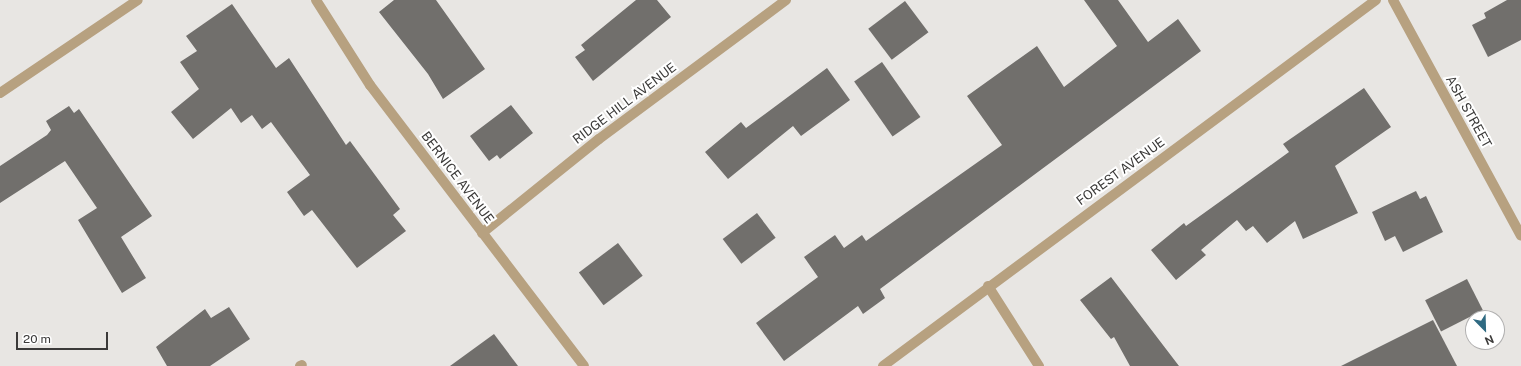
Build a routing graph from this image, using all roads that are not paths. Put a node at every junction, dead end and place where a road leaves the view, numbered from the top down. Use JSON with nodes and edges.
{"nodes":[{"id":1,"x":138,"y":0,"type":"edge"},
{"id":2,"x":316,"y":0,"type":"edge"},
{"id":3,"x":786,"y":0,"type":"edge"},
{"id":4,"x":1376,"y":0,"type":"edge"},
{"id":5,"x":1393,"y":0,"type":"edge"},
{"id":6,"x":0,"y":93,"type":"edge"},
{"id":7,"x":482,"y":233,"type":"junction"},
{"id":8,"x":1521,"y":236,"type":"edge"},
{"id":9,"x":988,"y":286,"type":"junction"},
{"id":10,"x":584,"y":366,"type":"edge"},
{"id":11,"x":883,"y":366,"type":"edge"},
{"id":12,"x":1039,"y":366,"type":"edge"}],
"edges":[{"from":1,"to":6,"type":"street"},
{"from":2,"to":7,"type":"street","name":"BERNICE AVENUE"},
{"from":3,"to":7,"type":"street","name":"RIDGE HILL AVENUE"},
{"from":4,"to":9,"type":"street","name":"FOREST AVENUE"},
{"from":5,"to":8,"type":"street","name":"ASH STREET"},
{"from":7,"to":10,"type":"street","name":"BERNICE AVENUE"},
{"from":9,"to":11,"type":"street","name":"FOREST AVENUE"},
{"from":9,"to":12,"type":"street"}]}
